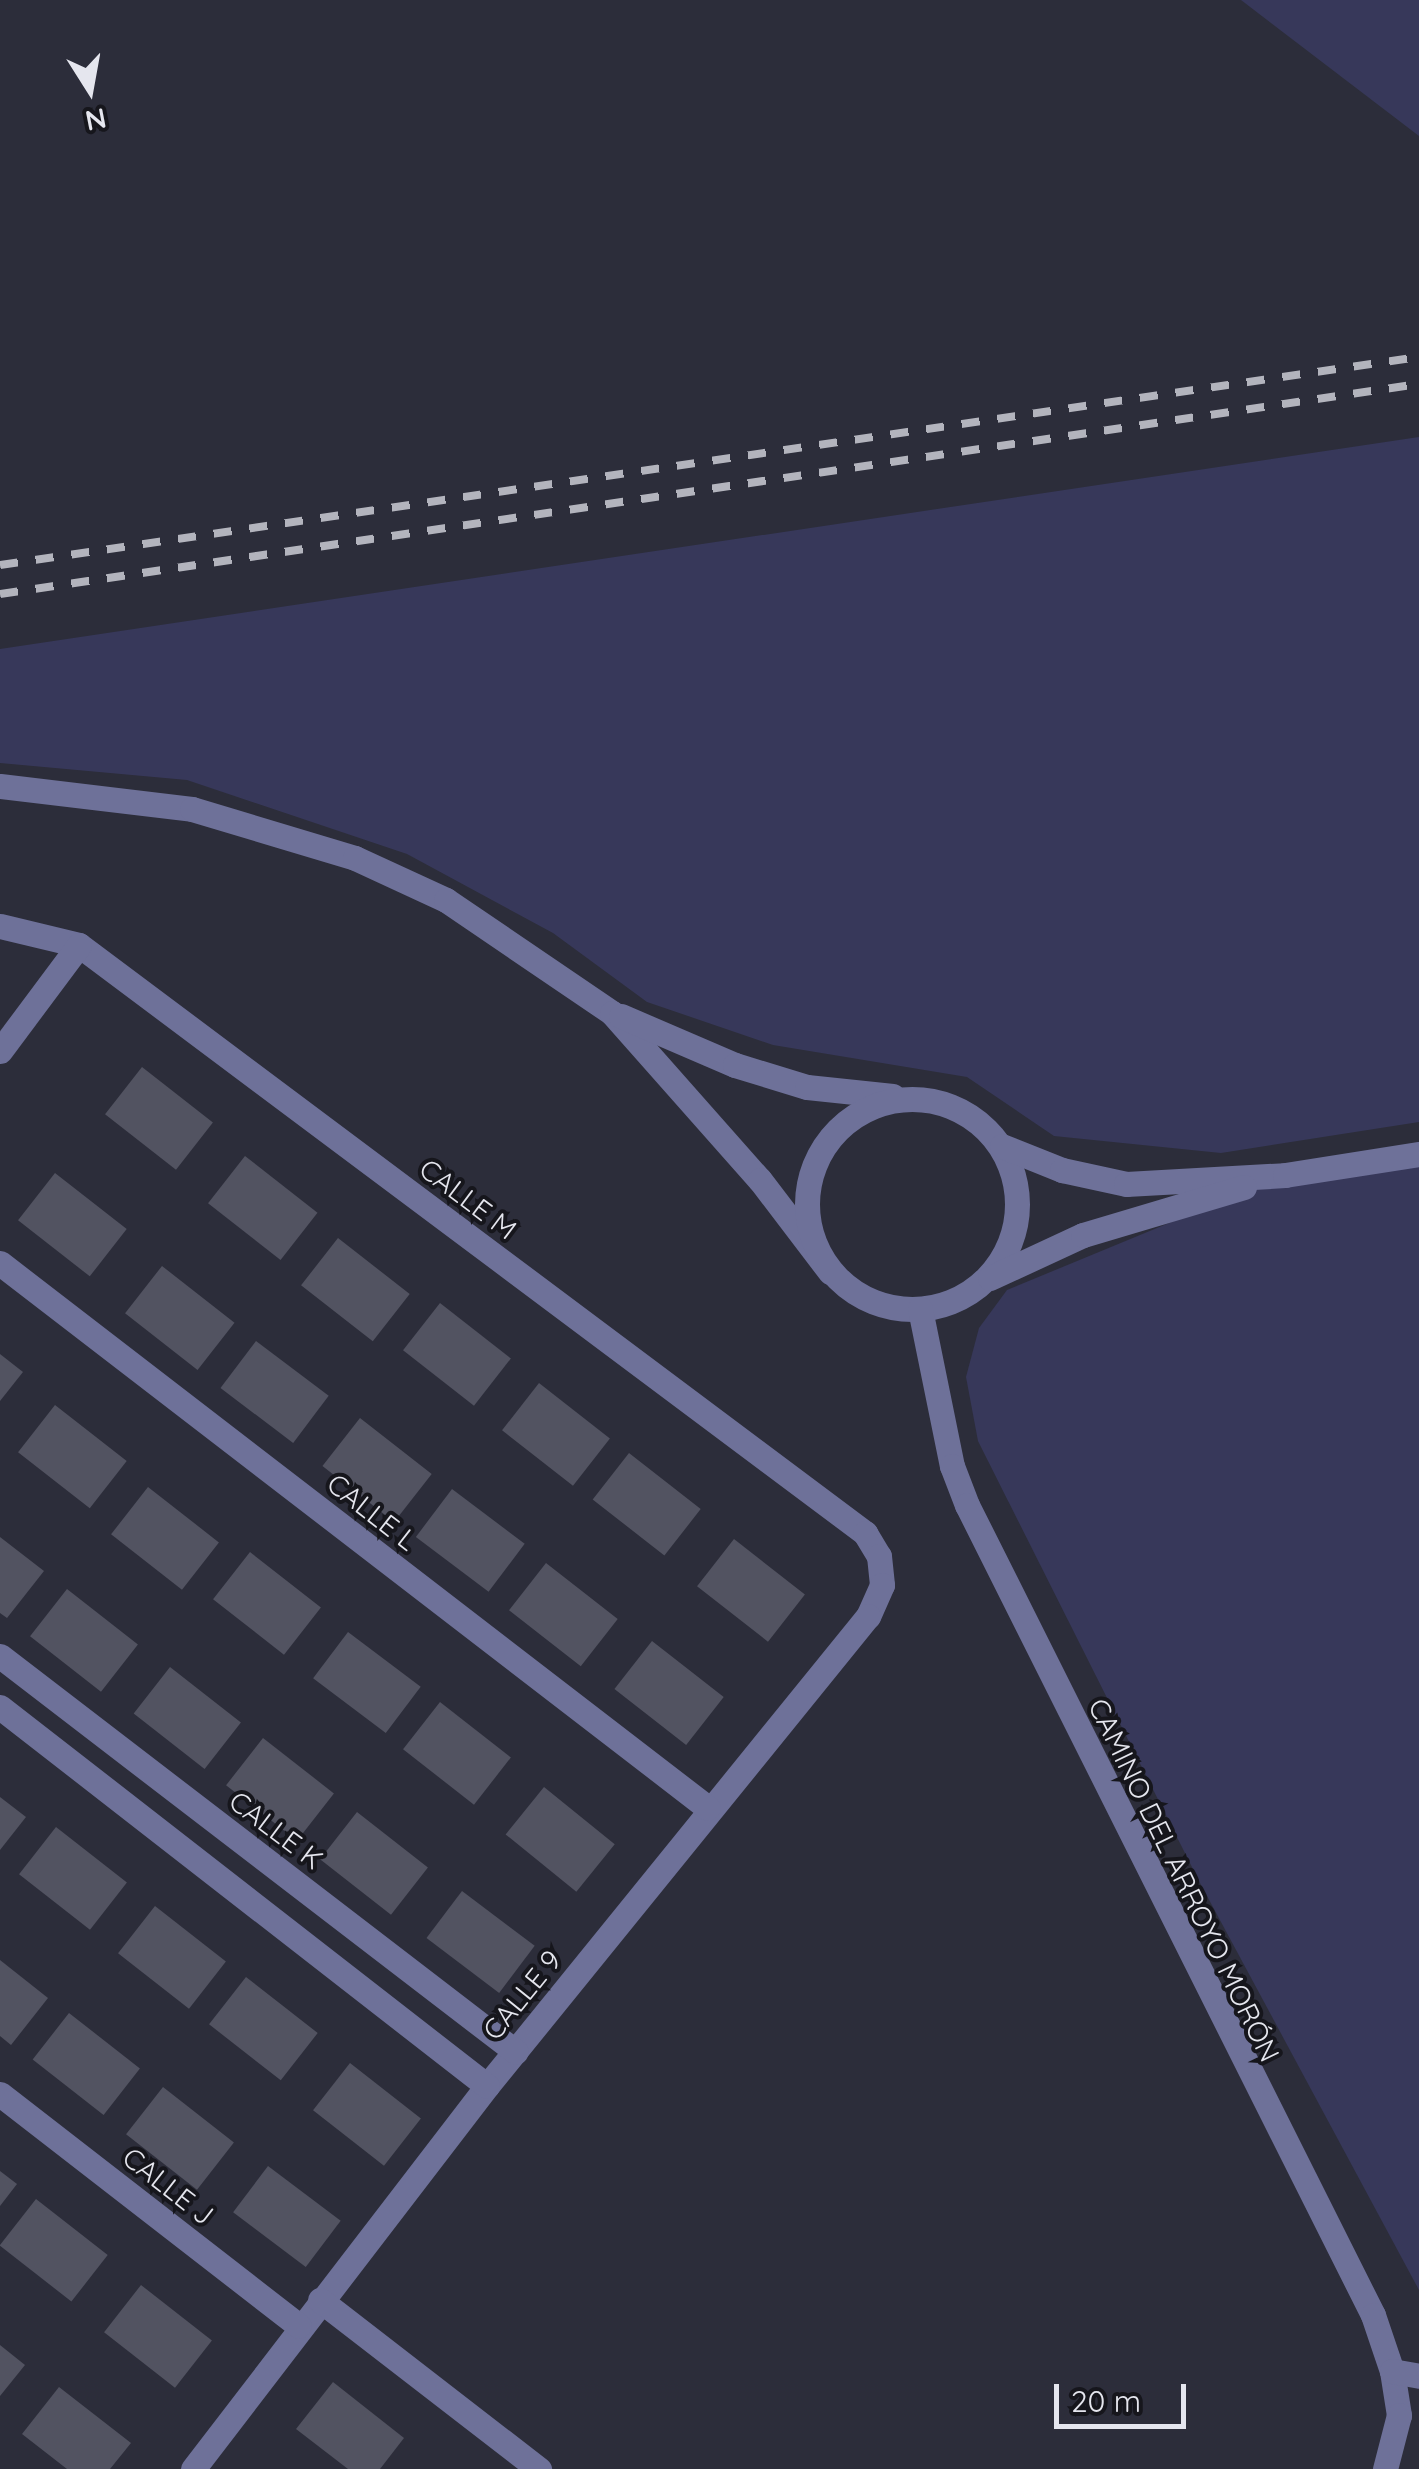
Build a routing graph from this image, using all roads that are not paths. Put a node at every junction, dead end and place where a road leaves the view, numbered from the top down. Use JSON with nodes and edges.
{"nodes":[{"id":1,"x":0,"y":786,"type":"edge"},
{"id":2,"x":0,"y":926,"type":"edge"},
{"id":3,"x":79,"y":945,"type":"junction"},
{"id":4,"x":612,"y":1012,"type":"junction"},
{"id":5,"x":0,"y":1051,"type":"edge"},
{"id":6,"x":908,"y":1098,"type":"junction"},
{"id":7,"x":1002,"y":1146,"type":"junction"},
{"id":8,"x":1419,"y":1154,"type":"edge"},
{"id":9,"x":1285,"y":1175,"type":"junction"},
{"id":10,"x":0,"y":1262,"type":"edge"},
{"id":11,"x":830,"y":1272,"type":"junction"},
{"id":12,"x":986,"y":1280,"type":"junction"},
{"id":13,"x":920,"y":1310,"type":"junction"},
{"id":14,"x":879,"y":1556,"type":"joint"},
{"id":15,"x":0,"y":1656,"type":"edge"},
{"id":16,"x":0,"y":1707,"type":"edge"},
{"id":17,"x":708,"y":1808,"type":"junction"},
{"id":18,"x":516,"y":2052,"type":"junction"},
{"id":19,"x":487,"y":2086,"type":"junction"},
{"id":20,"x":0,"y":2094,"type":"edge"},
{"id":21,"x":320,"y":2300,"type":"junction"},
{"id":22,"x":299,"y":2326,"type":"junction"},
{"id":23,"x":1392,"y":2371,"type":"junction"},
{"id":24,"x":1419,"y":2376,"type":"edge"},
{"id":25,"x":194,"y":2469,"type":"edge"},
{"id":26,"x":539,"y":2469,"type":"edge"},
{"id":27,"x":1385,"y":2469,"type":"edge"}],
"edges":[{"from":1,"to":4,"type":"street"},
{"from":2,"to":3,"type":"street","name":"CALLE M"},
{"from":3,"to":5,"type":"street"},
{"from":3,"to":14,"type":"street","name":"CALLE M"},
{"from":4,"to":6,"type":"street"},
{"from":4,"to":11,"type":"street"},
{"from":6,"to":7,"type":"street"},
{"from":6,"to":11,"type":"street"},
{"from":7,"to":9,"type":"street"},
{"from":7,"to":12,"type":"street"},
{"from":8,"to":9,"type":"street"},
{"from":9,"to":12,"type":"street"},
{"from":10,"to":17,"type":"street","name":"CALLE L"},
{"from":11,"to":13,"type":"street"},
{"from":12,"to":13,"type":"street"},
{"from":13,"to":23,"type":"street","name":"CAMINO DEL ARROYO MORÓN"},
{"from":14,"to":17,"type":"street","name":"CALLE 9"},
{"from":15,"to":18,"type":"street","name":"CALLE K"},
{"from":16,"to":19,"type":"street"},
{"from":17,"to":18,"type":"street","name":"CALLE 9"},
{"from":18,"to":19,"type":"street","name":"CALLE 9"},
{"from":19,"to":21,"type":"street","name":"CALLE 9"},
{"from":20,"to":22,"type":"street","name":"CALLE J"},
{"from":21,"to":22,"type":"street","name":"CALLE 9"},
{"from":21,"to":26,"type":"street"},
{"from":22,"to":25,"type":"street","name":"CALLE 9"},
{"from":23,"to":24,"type":"street"},
{"from":23,"to":27,"type":"street","name":"CAMINO DEL ARROYO MORÓN"}]}
